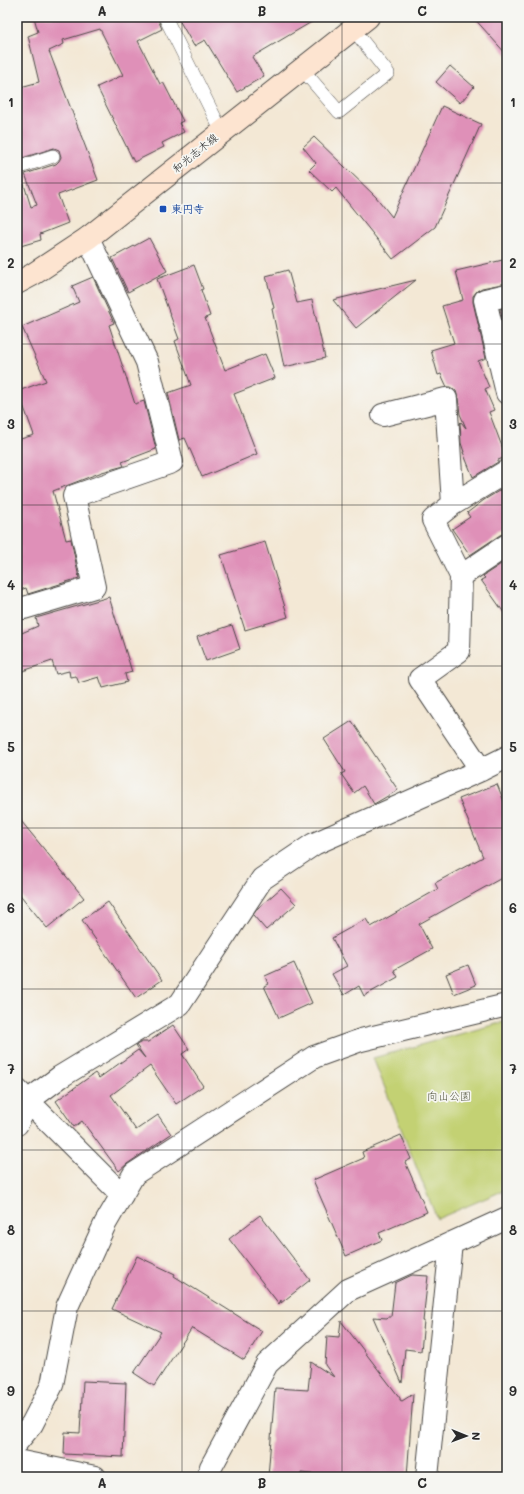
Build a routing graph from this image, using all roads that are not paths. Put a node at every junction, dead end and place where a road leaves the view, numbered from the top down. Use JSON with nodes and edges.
{"nodes":[{"id":1,"x":164,"y":17,"type":"edge"},
{"id":2,"x":360,"y":23,"type":"edge"},
{"id":3,"x":302,"y":69,"type":"junction"},
{"id":4,"x":222,"y":132,"type":"junction"},
{"id":5,"x":53,"y":156,"type":"dead end"},
{"id":6,"x":17,"y":168,"type":"edge"},
{"id":7,"x":88,"y":238,"type":"junction"},
{"id":8,"x":17,"y":283,"type":"edge"},
{"id":9,"x":507,"y":295,"type":"edge"},
{"id":10,"x":507,"y":393,"type":"edge"},
{"id":11,"x":383,"y":415,"type":"dead end"},
{"id":12,"x":507,"y":471,"type":"edge"},
{"id":13,"x":453,"y":504,"type":"junction"},
{"id":14,"x":507,"y":545,"type":"edge"},
{"id":15,"x":461,"y":576,"type":"junction"},
{"id":16,"x":17,"y":607,"type":"edge"},
{"id":17,"x":507,"y":757,"type":"edge"},
{"id":18,"x":480,"y":770,"type":"junction"},
{"id":19,"x":507,"y":1005,"type":"edge"},
{"id":20,"x":23,"y":1095,"type":"edge"},
{"id":21,"x":17,"y":1124,"type":"edge"},
{"id":22,"x":122,"y":1195,"type":"junction"},
{"id":23,"x":507,"y":1218,"type":"edge"},
{"id":24,"x":451,"y":1243,"type":"junction"},
{"id":25,"x":17,"y":1442,"type":"edge"},
{"id":26,"x":17,"y":1461,"type":"edge"},
{"id":27,"x":95,"y":1477,"type":"edge"},
{"id":28,"x":208,"y":1477,"type":"edge"},
{"id":29,"x":427,"y":1477,"type":"edge"}],
"edges":[{"from":1,"to":4,"type":"lane"},
{"from":2,"to":3,"type":"main road","name":"和光志木線"},
{"from":2,"to":3,"type":"lane"},
{"from":3,"to":4,"type":"main road","name":"和光志木線"},
{"from":4,"to":7,"type":"main road","name":"和光志木線"},
{"from":5,"to":6,"type":"lane"},
{"from":7,"to":8,"type":"main road","name":"和光志木線"},
{"from":7,"to":16,"type":"street"},
{"from":9,"to":10,"type":"street"},
{"from":11,"to":13,"type":"street"},
{"from":12,"to":13,"type":"street"},
{"from":13,"to":15,"type":"street"},
{"from":14,"to":15,"type":"street"},
{"from":15,"to":18,"type":"street"},
{"from":17,"to":18,"type":"street"},
{"from":18,"to":20,"type":"street"},
{"from":19,"to":22,"type":"street"},
{"from":20,"to":21,"type":"street"},
{"from":20,"to":22,"type":"street"},
{"from":22,"to":25,"type":"street"},
{"from":23,"to":24,"type":"street"},
{"from":24,"to":28,"type":"street"},
{"from":24,"to":29,"type":"street"},
{"from":26,"to":27,"type":"street"}]}
